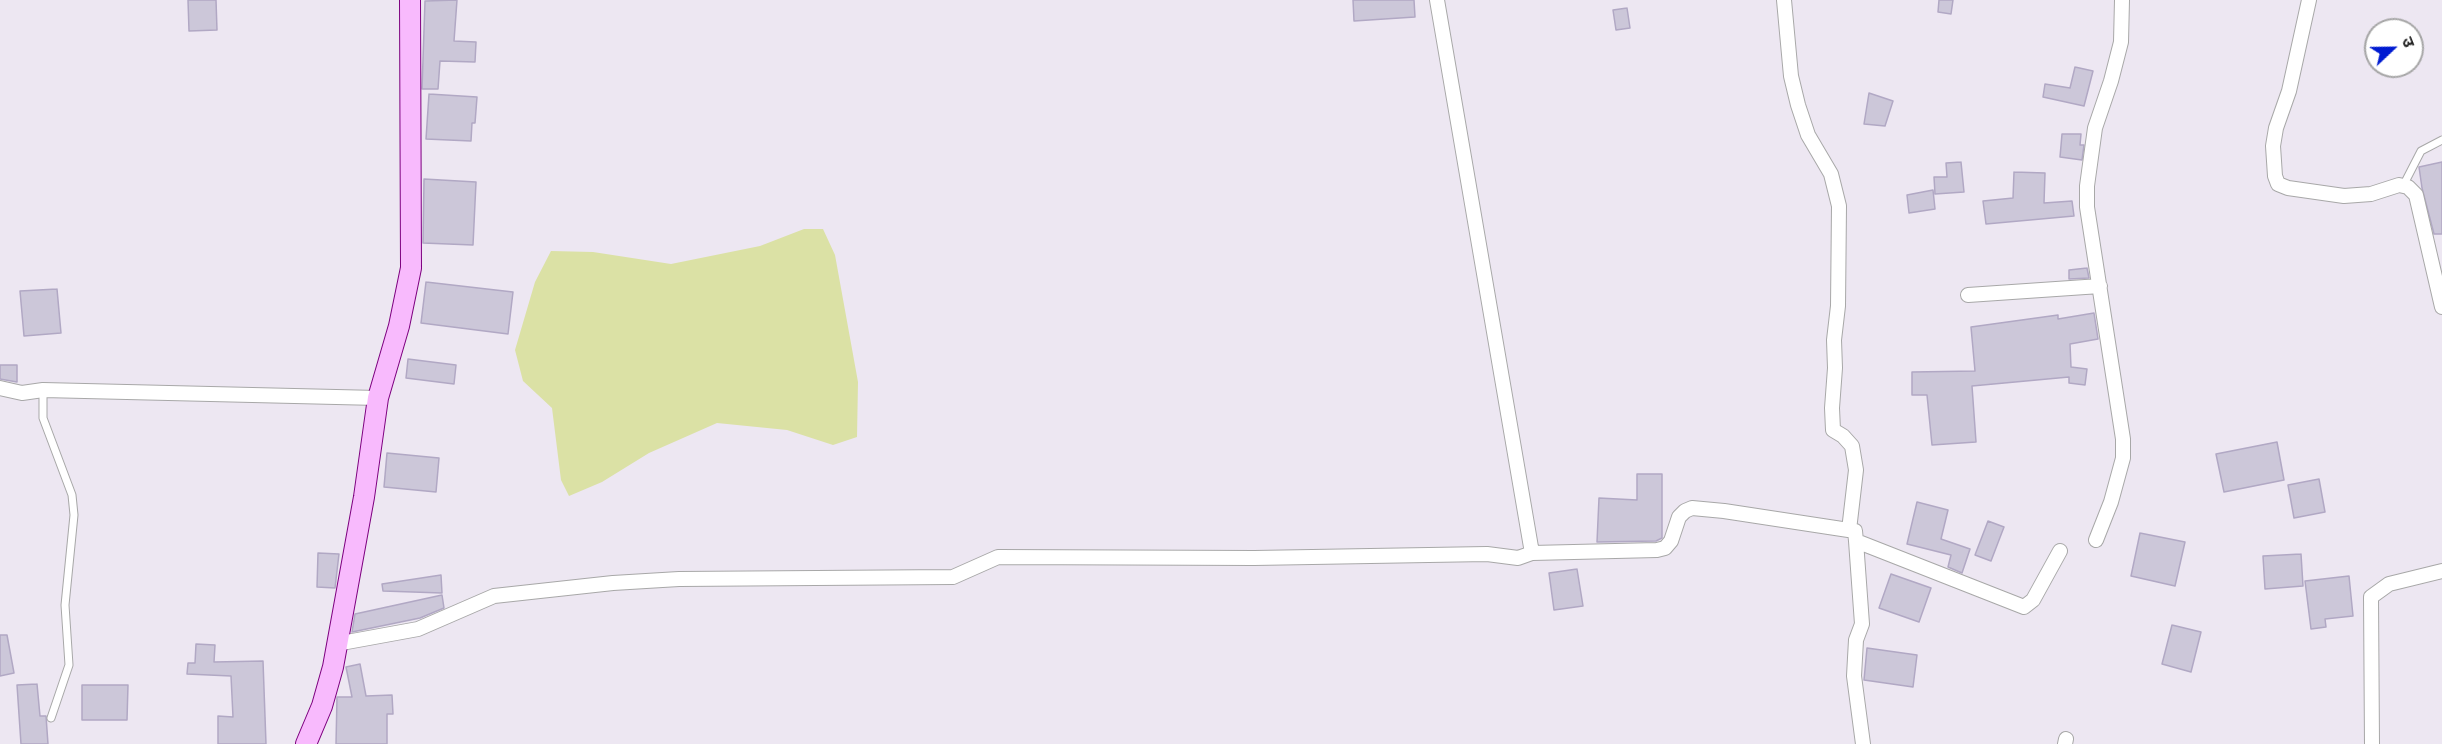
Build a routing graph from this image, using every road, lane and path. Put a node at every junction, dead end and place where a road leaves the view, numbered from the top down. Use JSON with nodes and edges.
{"nodes":[{"id":1,"x":410,"y":0,"type":"edge"},
{"id":2,"x":1437,"y":0,"type":"edge"},
{"id":3,"x":1784,"y":0,"type":"edge"},
{"id":4,"x":2122,"y":0,"type":"edge"},
{"id":5,"x":2309,"y":0,"type":"edge"},
{"id":6,"x":2442,"y":140,"type":"edge"},
{"id":7,"x":2403,"y":186,"type":"junction"},
{"id":8,"x":2100,"y":286,"type":"junction"},
{"id":9,"x":1968,"y":295,"type":"dead end"},
{"id":10,"x":2442,"y":307,"type":"edge"},
{"id":11,"x":0,"y":388,"type":"edge"},
{"id":12,"x":43,"y":390,"type":"junction"},
{"id":13,"x":378,"y":398,"type":"junction"},
{"id":14,"x":1852,"y":535,"type":"junction"},
{"id":15,"x":2096,"y":540,"type":"dead end"},
{"id":16,"x":2060,"y":550,"type":"dead end"},
{"id":17,"x":1532,"y":553,"type":"junction"},
{"id":18,"x":2442,"y":570,"type":"edge"},
{"id":19,"x":336,"y":644,"type":"junction"},
{"id":20,"x":51,"y":718,"type":"dead end"},
{"id":21,"x":306,"y":744,"type":"edge"},
{"id":22,"x":1863,"y":744,"type":"edge"},
{"id":23,"x":2372,"y":744,"type":"edge"}],
"edges":[{"from":1,"to":13,"type":"street"},
{"from":2,"to":17,"type":"street"},
{"from":3,"to":14,"type":"street"},
{"from":4,"to":8,"type":"street"},
{"from":5,"to":7,"type":"street"},
{"from":6,"to":7,"type":"lane"},
{"from":7,"to":10,"type":"street"},
{"from":8,"to":9,"type":"street"},
{"from":8,"to":15,"type":"street"},
{"from":11,"to":12,"type":"street"},
{"from":12,"to":13,"type":"street"},
{"from":12,"to":20,"type":"lane"},
{"from":13,"to":19,"type":"street"},
{"from":14,"to":16,"type":"street"},
{"from":14,"to":17,"type":"street"},
{"from":14,"to":22,"type":"street"},
{"from":17,"to":19,"type":"street"},
{"from":18,"to":23,"type":"street"},
{"from":19,"to":21,"type":"street"}]}
